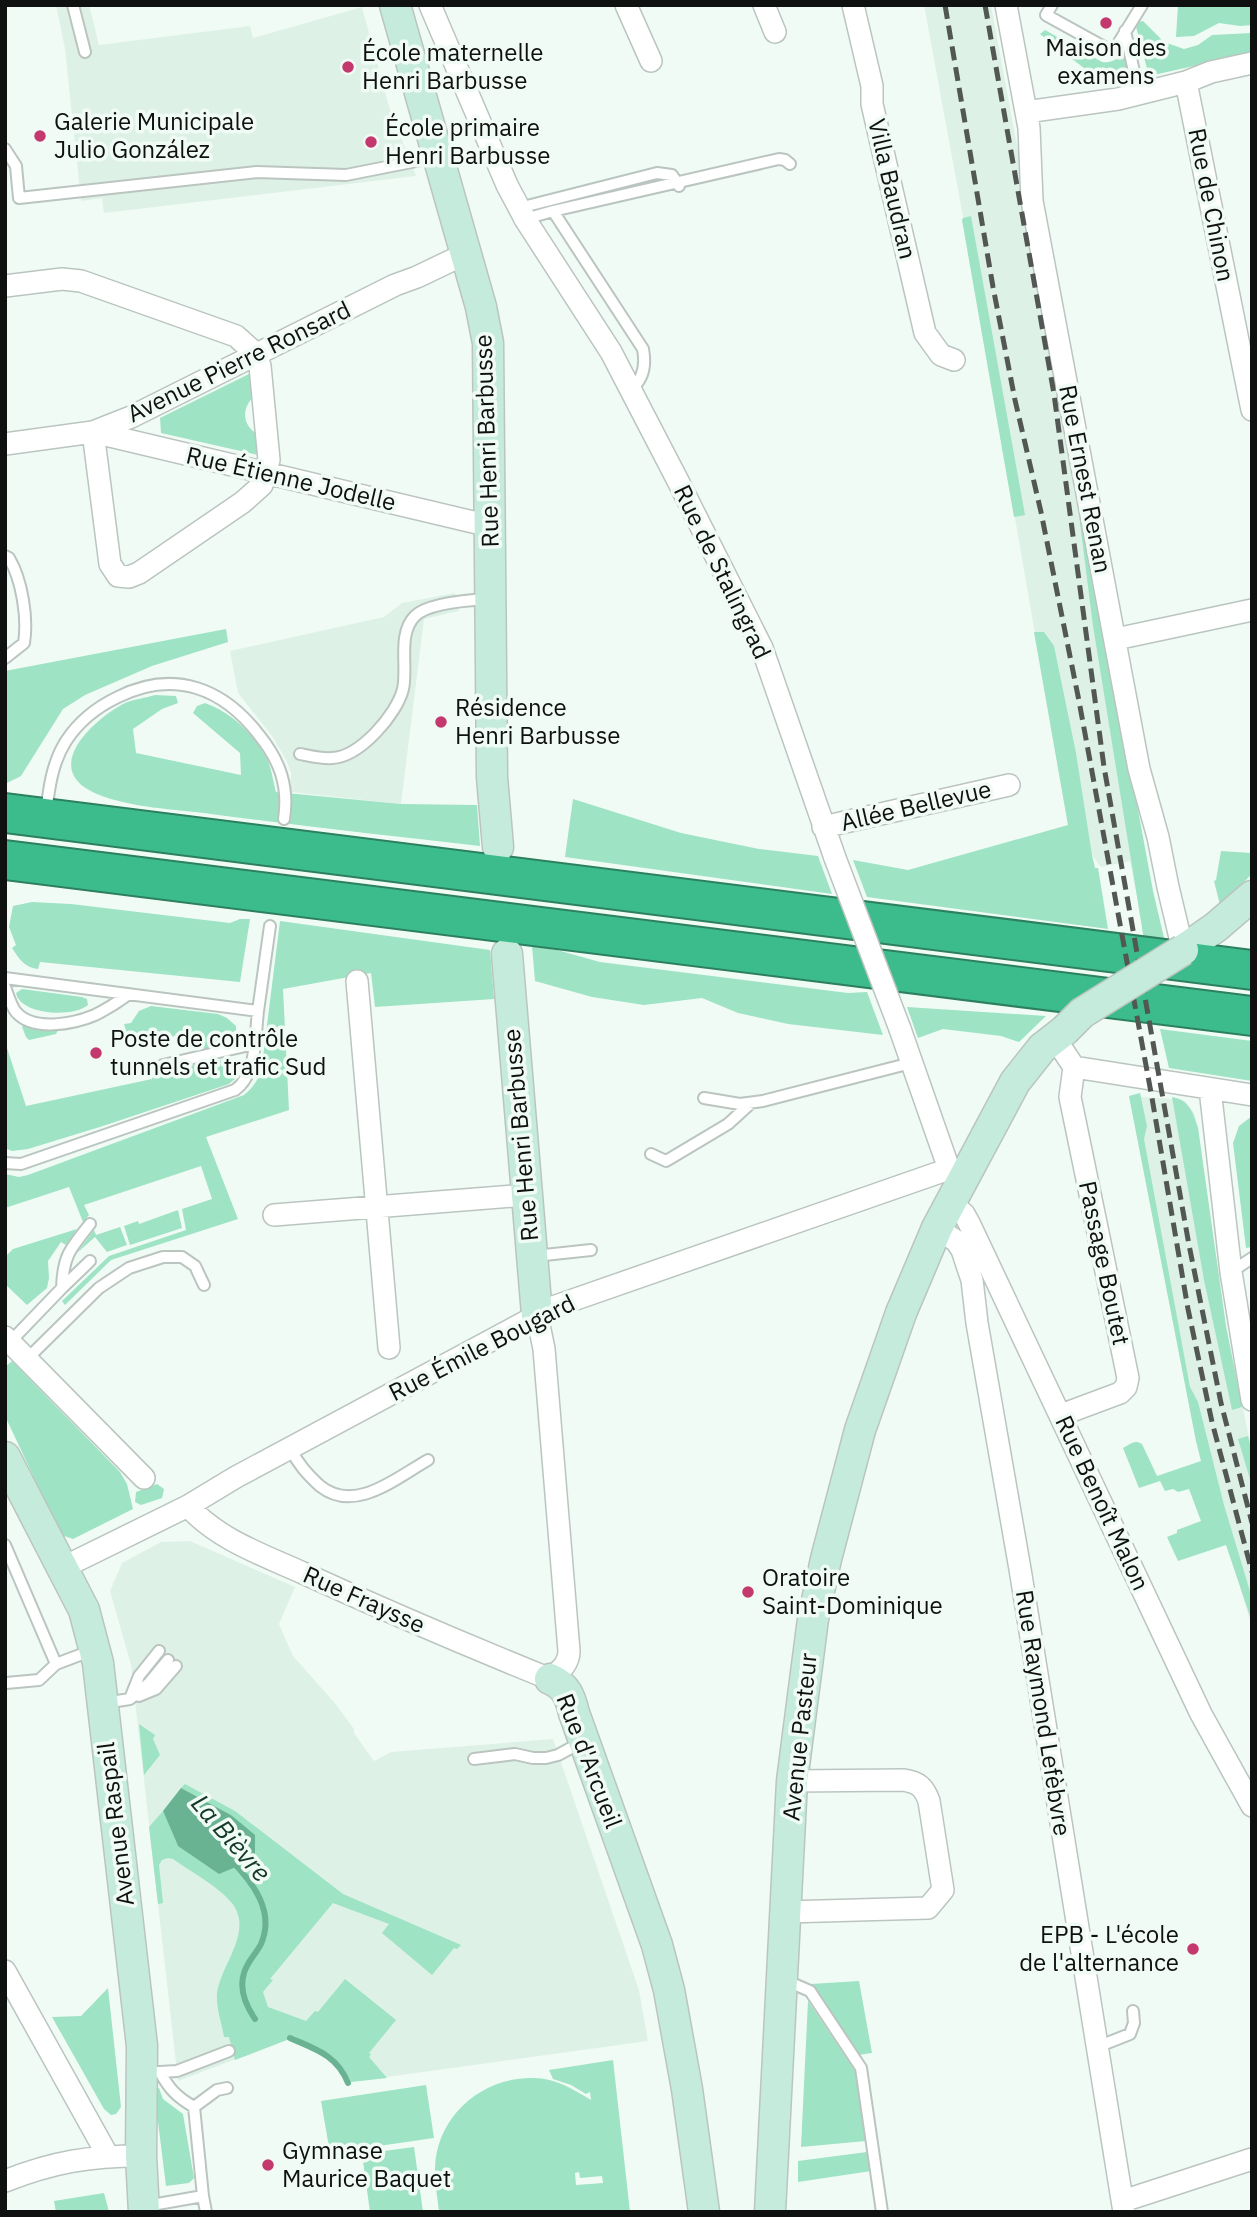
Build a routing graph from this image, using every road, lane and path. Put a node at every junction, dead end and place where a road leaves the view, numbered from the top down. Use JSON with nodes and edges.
{"nodes":[{"id":1,"x":73,"y":5,"type":"edge"},
{"id":2,"x":395,"y":5,"type":"edge"},
{"id":3,"x":626,"y":5,"type":"edge"},
{"id":4,"x":764,"y":5,"type":"edge"},
{"id":5,"x":853,"y":5,"type":"edge"},
{"id":6,"x":1006,"y":5,"type":"edge"},
{"id":7,"x":1052,"y":5,"type":"edge"},
{"id":8,"x":1142,"y":5,"type":"edge"},
{"id":9,"x":432,"y":6,"type":"edge"},
{"id":10,"x":1125,"y":31,"type":"junction"},
{"id":11,"x":775,"y":32,"type":"dead end"},
{"id":12,"x":85,"y":52,"type":"dead end"},
{"id":13,"x":651,"y":61,"type":"dead end"},
{"id":14,"x":1252,"y":63,"type":"edge"},
{"id":15,"x":1186,"y":82,"type":"junction"},
{"id":16,"x":1139,"y":94,"type":"junction"},
{"id":17,"x":1026,"y":113,"type":"junction"},
{"id":18,"x":5,"y":149,"type":"edge"},
{"id":19,"x":437,"y":157,"type":"junction"},
{"id":20,"x":790,"y":164,"type":"dead end"},
{"id":21,"x":680,"y":189,"type":"dead end"},
{"id":22,"x":553,"y":211,"type":"junction"},
{"id":23,"x":522,"y":213,"type":"junction"},
{"id":24,"x":465,"y":254,"type":"junction"},
{"id":25,"x":5,"y":286,"type":"edge"},
{"id":26,"x":256,"y":354,"type":"junction"},
{"id":27,"x":954,"y":360,"type":"dead end"},
{"id":28,"x":631,"y":389,"type":"junction"},
{"id":29,"x":1252,"y":410,"type":"edge"},
{"id":30,"x":93,"y":432,"type":"junction"},
{"id":31,"x":5,"y":444,"type":"edge"},
{"id":32,"x":266,"y":474,"type":"junction"},
{"id":33,"x":490,"y":526,"type":"junction"},
{"id":34,"x":5,"y":556,"type":"edge"},
{"id":35,"x":491,"y":599,"type":"junction"},
{"id":36,"x":1252,"y":610,"type":"edge"},
{"id":37,"x":1116,"y":639,"type":"junction"},
{"id":38,"x":5,"y":658,"type":"edge"},
{"id":39,"x":300,"y":754,"type":"dead end"},
{"id":40,"x":1009,"y":785,"type":"dead end"},
{"id":41,"x":5,"y":813,"type":"edge"},
{"id":42,"x":45,"y":819,"type":"junction"},
{"id":43,"x":284,"y":819,"type":"dead end"},
{"id":44,"x":823,"y":827,"type":"junction"},
{"id":45,"x":498,"y":847,"type":"dead end"},
{"id":46,"x":5,"y":860,"type":"edge"},
{"id":47,"x":1252,"y":896,"type":"edge"},
{"id":48,"x":1252,"y":915,"type":"edge"},
{"id":49,"x":270,"y":926,"type":"dead end"},
{"id":50,"x":1183,"y":950,"type":"junction"},
{"id":51,"x":507,"y":954,"type":"dead end"},
{"id":52,"x":1252,"y":970,"type":"edge"},
{"id":53,"x":5,"y":978,"type":"edge"},
{"id":54,"x":357,"y":981,"type":"dead end"},
{"id":55,"x":5,"y":987,"type":"edge"},
{"id":56,"x":129,"y":995,"type":"junction"},
{"id":57,"x":258,"y":1012,"type":"junction"},
{"id":58,"x":1252,"y":1016,"type":"edge"},
{"id":59,"x":1059,"y":1033,"type":"junction"},
{"id":60,"x":254,"y":1044,"type":"junction"},
{"id":61,"x":911,"y":1063,"type":"junction"},
{"id":62,"x":163,"y":1065,"type":"dead end"},
{"id":63,"x":1074,"y":1068,"type":"junction"},
{"id":64,"x":1210,"y":1089,"type":"junction"},
{"id":65,"x":1252,"y":1095,"type":"edge"},
{"id":66,"x":704,"y":1098,"type":"dead end"},
{"id":67,"x":751,"y":1103,"type":"junction"},
{"id":68,"x":651,"y":1154,"type":"dead end"},
{"id":69,"x":5,"y":1163,"type":"edge"},
{"id":70,"x":956,"y":1172,"type":"junction"},
{"id":71,"x":526,"y":1195,"type":"junction"},
{"id":72,"x":378,"y":1206,"type":"junction"},
{"id":73,"x":274,"y":1215,"type":"dead end"},
{"id":74,"x":943,"y":1215,"type":"junction"},
{"id":75,"x":90,"y":1224,"type":"dead end"},
{"id":76,"x":592,"y":1250,"type":"dead end"},
{"id":77,"x":531,"y":1256,"type":"junction"},
{"id":78,"x":1252,"y":1258,"type":"edge"},
{"id":79,"x":90,"y":1261,"type":"dead end"},
{"id":80,"x":1231,"y":1272,"type":"junction"},
{"id":81,"x":204,"y":1285,"type":"dead end"},
{"id":82,"x":62,"y":1288,"type":"junction"},
{"id":83,"x":1009,"y":1310,"type":"junction"},
{"id":84,"x":537,"y":1315,"type":"junction"},
{"id":85,"x":977,"y":1323,"type":"junction"},
{"id":86,"x":12,"y":1347,"type":"edge"},
{"id":87,"x":389,"y":1348,"type":"dead end"},
{"id":88,"x":1252,"y":1399,"type":"edge"},
{"id":89,"x":1061,"y":1415,"type":"junction"},
{"id":90,"x":290,"y":1448,"type":"junction"},
{"id":91,"x":5,"y":1457,"type":"edge"},
{"id":92,"x":428,"y":1460,"type":"dead end"},
{"id":93,"x":144,"y":1478,"type":"dead end"},
{"id":94,"x":188,"y":1506,"type":"junction"},
{"id":95,"x":5,"y":1545,"type":"edge"},
{"id":96,"x":62,"y":1568,"type":"junction"},
{"id":97,"x":95,"y":1650,"type":"junction"},
{"id":98,"x":159,"y":1651,"type":"dead end"},
{"id":99,"x":172,"y":1663,"type":"dead end"},
{"id":100,"x":56,"y":1664,"type":"junction"},
{"id":101,"x":550,"y":1679,"type":"junction"},
{"id":102,"x":6,"y":1683,"type":"edge"},
{"id":103,"x":117,"y":1701,"type":"junction"},
{"id":104,"x":584,"y":1741,"type":"junction"},
{"id":105,"x":474,"y":1759,"type":"dead end"},
{"id":106,"x":792,"y":1781,"type":"junction"},
{"id":107,"x":1252,"y":1806,"type":"edge"},
{"id":108,"x":786,"y":1912,"type":"junction"},
{"id":109,"x":5,"y":1971,"type":"edge"},
{"id":110,"x":782,"y":1985,"type":"junction"},
{"id":111,"x":1133,"y":2011,"type":"dead end"},
{"id":112,"x":1097,"y":2047,"type":"junction"},
{"id":113,"x":229,"y":2051,"type":"dead end"},
{"id":114,"x":151,"y":2072,"type":"junction"},
{"id":115,"x":227,"y":2088,"type":"dead end"},
{"id":116,"x":194,"y":2107,"type":"junction"},
{"id":117,"x":108,"y":2156,"type":"junction"},
{"id":118,"x":141,"y":2156,"type":"junction"},
{"id":119,"x":1252,"y":2158,"type":"edge"},
{"id":120,"x":5,"y":2181,"type":"edge"},
{"id":121,"x":203,"y":2196,"type":"junction"},
{"id":122,"x":1124,"y":2206,"type":"edge"},
{"id":123,"x":144,"y":2209,"type":"edge"},
{"id":124,"x":206,"y":2212,"type":"edge"},
{"id":125,"x":704,"y":2212,"type":"edge"},
{"id":126,"x":770,"y":2212,"type":"edge"},
{"id":127,"x":882,"y":2212,"type":"edge"}],
"edges":[{"from":1,"to":12,"type":"lane"},
{"from":2,"to":19,"type":"main road","name":"Rue Henri Barbusse"},
{"from":3,"to":13,"type":"street"},
{"from":4,"to":11,"type":"street"},
{"from":5,"to":27,"type":"street","name":"Villa Baudran"},
{"from":6,"to":17,"type":"street","name":"Rue Ernest Renan"},
{"from":7,"to":10,"type":"lane"},
{"from":8,"to":10,"type":"lane"},
{"from":9,"to":23,"type":"street","name":"Rue de Stalingrad"},
{"from":10,"to":16,"type":"lane"},
{"from":14,"to":15,"type":"street"},
{"from":15,"to":16,"type":"street"},
{"from":15,"to":29,"type":"street","name":"Rue de Chinon"},
{"from":16,"to":17,"type":"street"},
{"from":17,"to":37,"type":"street","name":"Rue Ernest Renan"},
{"from":18,"to":19,"type":"lane"},
{"from":19,"to":24,"type":"main road","name":"Rue Henri Barbusse"},
{"from":20,"to":22,"type":"lane"},
{"from":21,"to":23,"type":"lane"},
{"from":22,"to":23,"type":"lane"},
{"from":22,"to":28,"type":"lane"},
{"from":23,"to":28,"type":"street","name":"Rue de Stalingrad"},
{"from":24,"to":26,"type":"street","name":"Avenue Pierre Ronsard"},
{"from":24,"to":33,"type":"main road","name":"Rue Henri Barbusse"},
{"from":25,"to":26,"type":"street"},
{"from":26,"to":30,"type":"street","name":"Avenue Pierre Ronsard"},
{"from":26,"to":32,"type":"street"},
{"from":28,"to":44,"type":"street","name":"Rue de Stalingrad"},
{"from":30,"to":31,"type":"street","name":"Avenue Pierre Ronsard"},
{"from":30,"to":32,"type":"street","name":"Rue Étienne Jodelle"},
{"from":30,"to":32,"type":"street"},
{"from":32,"to":33,"type":"street","name":"Rue Étienne Jodelle"},
{"from":33,"to":35,"type":"main road","name":"Rue Henri Barbusse"},
{"from":34,"to":38,"type":"lane"},
{"from":35,"to":39,"type":"lane"},
{"from":35,"to":45,"type":"main road","name":"Rue Henri Barbusse"},
{"from":36,"to":37,"type":"street"},
{"from":37,"to":50,"type":"street","name":"Rue Ernest Renan"},
{"from":40,"to":44,"type":"street","name":"Allée Bellevue"},
{"from":41,"to":42,"type":"highway"},
{"from":42,"to":43,"type":"lane"},
{"from":42,"to":52,"type":"highway"},
{"from":44,"to":61,"type":"street","name":"Rue de Stalingrad","bridge":true},
{"from":46,"to":58,"type":"highway"},
{"from":47,"to":50,"type":"main road","name":"Avenue Pasteur"},
{"from":48,"to":59,"type":"main road"},
{"from":49,"to":57,"type":"lane"},
{"from":50,"to":59,"type":"main road","name":"Avenue Pasteur","bridge":true},
{"from":51,"to":71,"type":"main road","name":"Rue Henri Barbusse"},
{"from":53,"to":56,"type":"lane"},
{"from":54,"to":72,"type":"street"},
{"from":55,"to":56,"type":"lane"},
{"from":56,"to":57,"type":"lane"},
{"from":57,"to":60,"type":"lane"},
{"from":59,"to":63,"type":"street"},
{"from":59,"to":70,"type":"main road","name":"Avenue Pasteur"},
{"from":60,"to":62,"type":"lane"},
{"from":60,"to":69,"type":"lane"},
{"from":61,"to":67,"type":"lane"},
{"from":61,"to":70,"type":"street","name":"Rue de Stalingrad"},
{"from":63,"to":64,"type":"street"},
{"from":63,"to":89,"type":"street","name":"Passage Boutet"},
{"from":64,"to":65,"type":"street"},
{"from":64,"to":80,"type":"street"},
{"from":66,"to":67,"type":"lane"},
{"from":67,"to":68,"type":"lane"},
{"from":70,"to":74,"type":"main road","name":"Avenue Pasteur"},
{"from":70,"to":84,"type":"street","name":"Rue Émile Bougard"},
{"from":71,"to":72,"type":"street"},
{"from":71,"to":77,"type":"main road","name":"Rue Henri Barbusse"},
{"from":72,"to":73,"type":"street"},
{"from":72,"to":87,"type":"street"},
{"from":74,"to":83,"type":"street","name":"Rue Benoît Malon"},
{"from":74,"to":85,"type":"street","name":"Rue Raymond Lefèbvre"},
{"from":74,"to":106,"type":"main road","name":"Avenue Pasteur"},
{"from":75,"to":82,"type":"lane"},
{"from":76,"to":77,"type":"lane"},
{"from":77,"to":84,"type":"main road","name":"Rue Henri Barbusse"},
{"from":78,"to":80,"type":"lane"},
{"from":79,"to":82,"type":"lane"},
{"from":80,"to":88,"type":"street"},
{"from":81,"to":86,"type":"lane"},
{"from":82,"to":86,"type":"lane"},
{"from":83,"to":85,"type":"street"},
{"from":83,"to":89,"type":"street","name":"Rue Benoît Malon"},
{"from":84,"to":90,"type":"street","name":"Rue Émile Bougard"},
{"from":84,"to":101,"type":"street","name":"Rue d'Arcueil"},
{"from":85,"to":112,"type":"street","name":"Rue Raymond Lefèbvre"},
{"from":86,"to":93,"type":"street"},
{"from":89,"to":107,"type":"street","name":"Rue Benoît Malon"},
{"from":90,"to":92,"type":"lane"},
{"from":90,"to":94,"type":"street","name":"Rue Émile Bougard"},
{"from":91,"to":96,"type":"main road","name":"Avenue Raspail"},
{"from":94,"to":96,"type":"street","name":"Rue Émile Bougard"},
{"from":94,"to":101,"type":"street","name":"Rue Fraysse"},
{"from":95,"to":100,"type":"lane"},
{"from":96,"to":97,"type":"main road","name":"Avenue Raspail"},
{"from":97,"to":100,"type":"lane"},
{"from":97,"to":103,"type":"main road","name":"Avenue Raspail"},
{"from":98,"to":103,"type":"lane"},
{"from":99,"to":103,"type":"lane"},
{"from":100,"to":102,"type":"lane"},
{"from":101,"to":104,"type":"main road","name":"Rue d'Arcueil"},
{"from":103,"to":114,"type":"main road","name":"Avenue Raspail"},
{"from":104,"to":105,"type":"lane"},
{"from":104,"to":125,"type":"main road","name":"Rue d'Arcueil"},
{"from":106,"to":108,"type":"main road","name":"Avenue Pasteur"},
{"from":106,"to":108,"type":"street"},
{"from":108,"to":110,"type":"main road","name":"Avenue Pasteur"},
{"from":109,"to":117,"type":"street"},
{"from":110,"to":126,"type":"main road","name":"Avenue Pasteur"},
{"from":110,"to":127,"type":"lane"},
{"from":111,"to":112,"type":"lane"},
{"from":112,"to":122,"type":"street","name":"Rue Raymond Lefèbvre"},
{"from":113,"to":114,"type":"lane"},
{"from":114,"to":116,"type":"lane"},
{"from":114,"to":118,"type":"main road","name":"Avenue Raspail"},
{"from":115,"to":116,"type":"lane"},
{"from":116,"to":121,"type":"lane"},
{"from":117,"to":118,"type":"street"},
{"from":117,"to":120,"type":"street"},
{"from":118,"to":123,"type":"main road","name":"Avenue Raspail"},
{"from":119,"to":122,"type":"street"},
{"from":121,"to":123,"type":"lane"},
{"from":121,"to":124,"type":"lane"}]}
